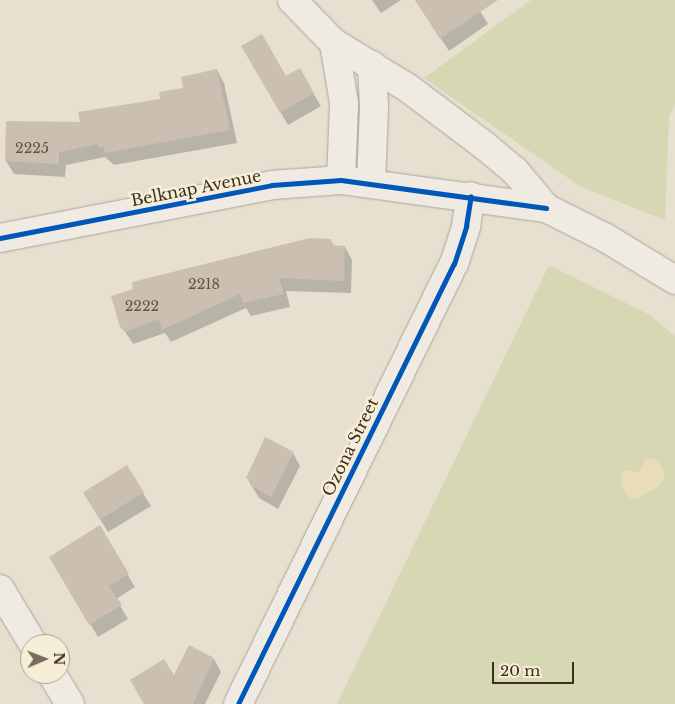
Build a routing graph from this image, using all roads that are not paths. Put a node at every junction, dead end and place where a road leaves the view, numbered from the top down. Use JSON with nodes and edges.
{"nodes":[{"id":1,"x":292,"y":0,"type":"edge"},
{"id":2,"x":334,"y":43,"type":"junction"},
{"id":3,"x":372,"y":65,"type":"junction"},
{"id":4,"x":341,"y":180,"type":"junction"},
{"id":5,"x":371,"y":183,"type":"junction"},
{"id":6,"x":471,"y":196,"type":"junction"},
{"id":7,"x":546,"y":208,"type":"junction"},
{"id":8,"x":0,"y":238,"type":"edge"},
{"id":9,"x":675,"y":280,"type":"edge"},
{"id":10,"x":0,"y":589,"type":"edge"},
{"id":11,"x":27,"y":634,"type":"edge"},
{"id":12,"x":58,"y":684,"type":"edge"},
{"id":13,"x":70,"y":704,"type":"edge"},
{"id":14,"x":238,"y":704,"type":"edge"}],
"edges":[{"from":1,"to":2,"type":"street"},
{"from":2,"to":3,"type":"street"},
{"from":2,"to":4,"type":"street"},
{"from":3,"to":5,"type":"street"},
{"from":3,"to":7,"type":"street"},
{"from":4,"to":5,"type":"street","name":"Belknap Avenue"},
{"from":4,"to":8,"type":"street","name":"Belknap Avenue"},
{"from":5,"to":6,"type":"street","name":"Belknap Avenue"},
{"from":6,"to":7,"type":"street","name":"Belknap Avenue"},
{"from":6,"to":14,"type":"street","name":"Ozona Street"},
{"from":7,"to":9,"type":"street"},
{"from":10,"to":11,"type":"street"},
{"from":12,"to":13,"type":"street"}]}
